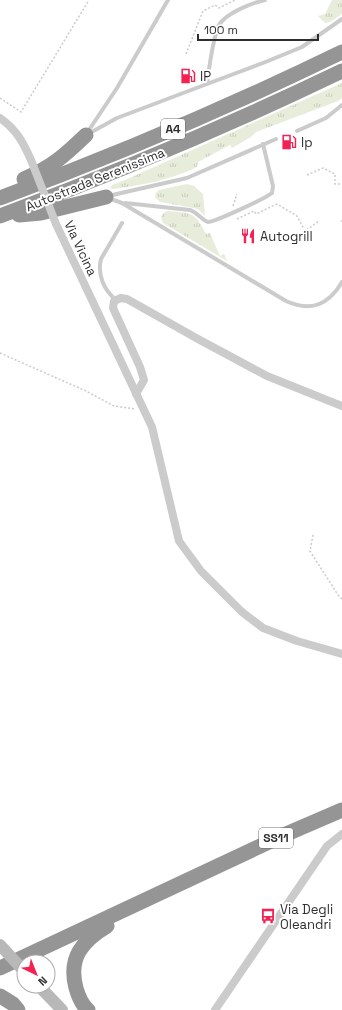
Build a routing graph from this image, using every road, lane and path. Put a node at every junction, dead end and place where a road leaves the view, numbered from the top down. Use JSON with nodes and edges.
{"nodes":[{"id":1,"x":89,"y":0,"type":"edge"},
{"id":2,"x":168,"y":0,"type":"edge"},
{"id":3,"x":235,"y":0,"type":"edge"},
{"id":4,"x":265,"y":0,"type":"edge"},
{"id":5,"x":342,"y":19,"type":"edge"},
{"id":6,"x":342,"y":52,"type":"edge"},
{"id":7,"x":186,"y":54,"type":"dead end"},
{"id":8,"x":342,"y":71,"type":"edge"},
{"id":9,"x":207,"y":84,"type":"junction"},
{"id":10,"x":0,"y":98,"type":"edge"},
{"id":11,"x":342,"y":106,"type":"edge"},
{"id":12,"x":0,"y":118,"type":"edge"},
{"id":13,"x":297,"y":131,"type":"dead end"},
{"id":14,"x":86,"y":135,"type":"junction"},
{"id":15,"x":276,"y":139,"type":"dead end"},
{"id":16,"x":263,"y":144,"type":"junction"},
{"id":17,"x":307,"y":175,"type":"dead end"},
{"id":18,"x":342,"y":184,"type":"edge"},
{"id":19,"x":0,"y":190,"type":"edge"},
{"id":20,"x":237,"y":194,"type":"dead end"},
{"id":21,"x":106,"y":197,"type":"junction"},
{"id":22,"x":0,"y":198,"type":"edge"},
{"id":23,"x":122,"y":203,"type":"junction"},
{"id":24,"x":232,"y":208,"type":"dead end"},
{"id":25,"x":0,"y":217,"type":"edge"},
{"id":26,"x":237,"y":219,"type":"dead end"},
{"id":27,"x":319,"y":221,"type":"dead end"},
{"id":28,"x":122,"y":223,"type":"dead end"},
{"id":29,"x":342,"y":282,"type":"edge"},
{"id":30,"x":116,"y":300,"type":"junction"},
{"id":31,"x":0,"y":353,"type":"edge"},
{"id":32,"x":136,"y":394,"type":"junction"},
{"id":33,"x":342,"y":406,"type":"edge"},
{"id":34,"x":144,"y":411,"type":"junction"},
{"id":35,"x":313,"y":535,"type":"dead end"},
{"id":36,"x":342,"y":599,"type":"edge"},
{"id":37,"x":342,"y":654,"type":"edge"},
{"id":38,"x":342,"y":810,"type":"edge"},
{"id":39,"x":342,"y":834,"type":"edge"},
{"id":40,"x":211,"y":869,"type":"junction"},
{"id":41,"x":109,"y":917,"type":"junction"},
{"id":42,"x":0,"y":945,"type":"edge"},
{"id":43,"x":0,"y":959,"type":"edge"},
{"id":44,"x":16,"y":962,"type":"edge"},
{"id":45,"x":0,"y":968,"type":"edge"},
{"id":46,"x":47,"y":994,"type":"edge"},
{"id":47,"x":0,"y":996,"type":"edge"},
{"id":48,"x":18,"y":1010,"type":"edge"},
{"id":49,"x":62,"y":1010,"type":"edge"},
{"id":50,"x":88,"y":1010,"type":"edge"},
{"id":51,"x":215,"y":1010,"type":"edge"}],
"edges":[{"from":1,"to":10,"type":"path"},
{"from":2,"to":14,"type":"lane"},
{"from":3,"to":7,"type":"path"},
{"from":4,"to":9,"type":"lane"},
{"from":5,"to":9,"type":"lane"},
{"from":6,"to":22,"type":"highway","name":"Autostrada Serenissima","number":"A4"},
{"from":8,"to":25,"type":"highway","name":"Autostrada Serenissima","number":"A4"},
{"from":9,"to":14,"type":"lane"},
{"from":11,"to":13,"type":"lane"},
{"from":12,"to":32,"type":"street","name":"Via Vicina","bridge":true},
{"from":14,"to":19,"type":"highway"},
{"from":15,"to":16,"type":"lane"},
{"from":16,"to":21,"type":"lane"},
{"from":16,"to":23,"type":"lane"},
{"from":17,"to":18,"type":"path"},
{"from":20,"to":24,"type":"path"},
{"from":21,"to":23,"type":"lane"},
{"from":21,"to":25,"type":"highway"},
{"from":23,"to":29,"type":"lane"},
{"from":26,"to":27,"type":"path"},
{"from":28,"to":30,"type":"lane"},
{"from":30,"to":32,"type":"street"},
{"from":30,"to":33,"type":"street"},
{"from":31,"to":34,"type":"path"},
{"from":32,"to":34,"type":"street","name":"Via Vicina"},
{"from":34,"to":37,"type":"street","name":"Via Vicina"},
{"from":35,"to":36,"type":"path"},
{"from":38,"to":40,"type":"highway","number":"SS11"},
{"from":39,"to":51,"type":"street"},
{"from":40,"to":41,"type":"highway","number":"SS11"},
{"from":40,"to":50,"type":"highway"},
{"from":41,"to":43,"type":"highway"},
{"from":41,"to":45,"type":"highway","number":"SS11"},
{"from":42,"to":44,"type":"street","bridge":true},
{"from":46,"to":49,"type":"street"},
{"from":47,"to":48,"type":"highway"}]}
